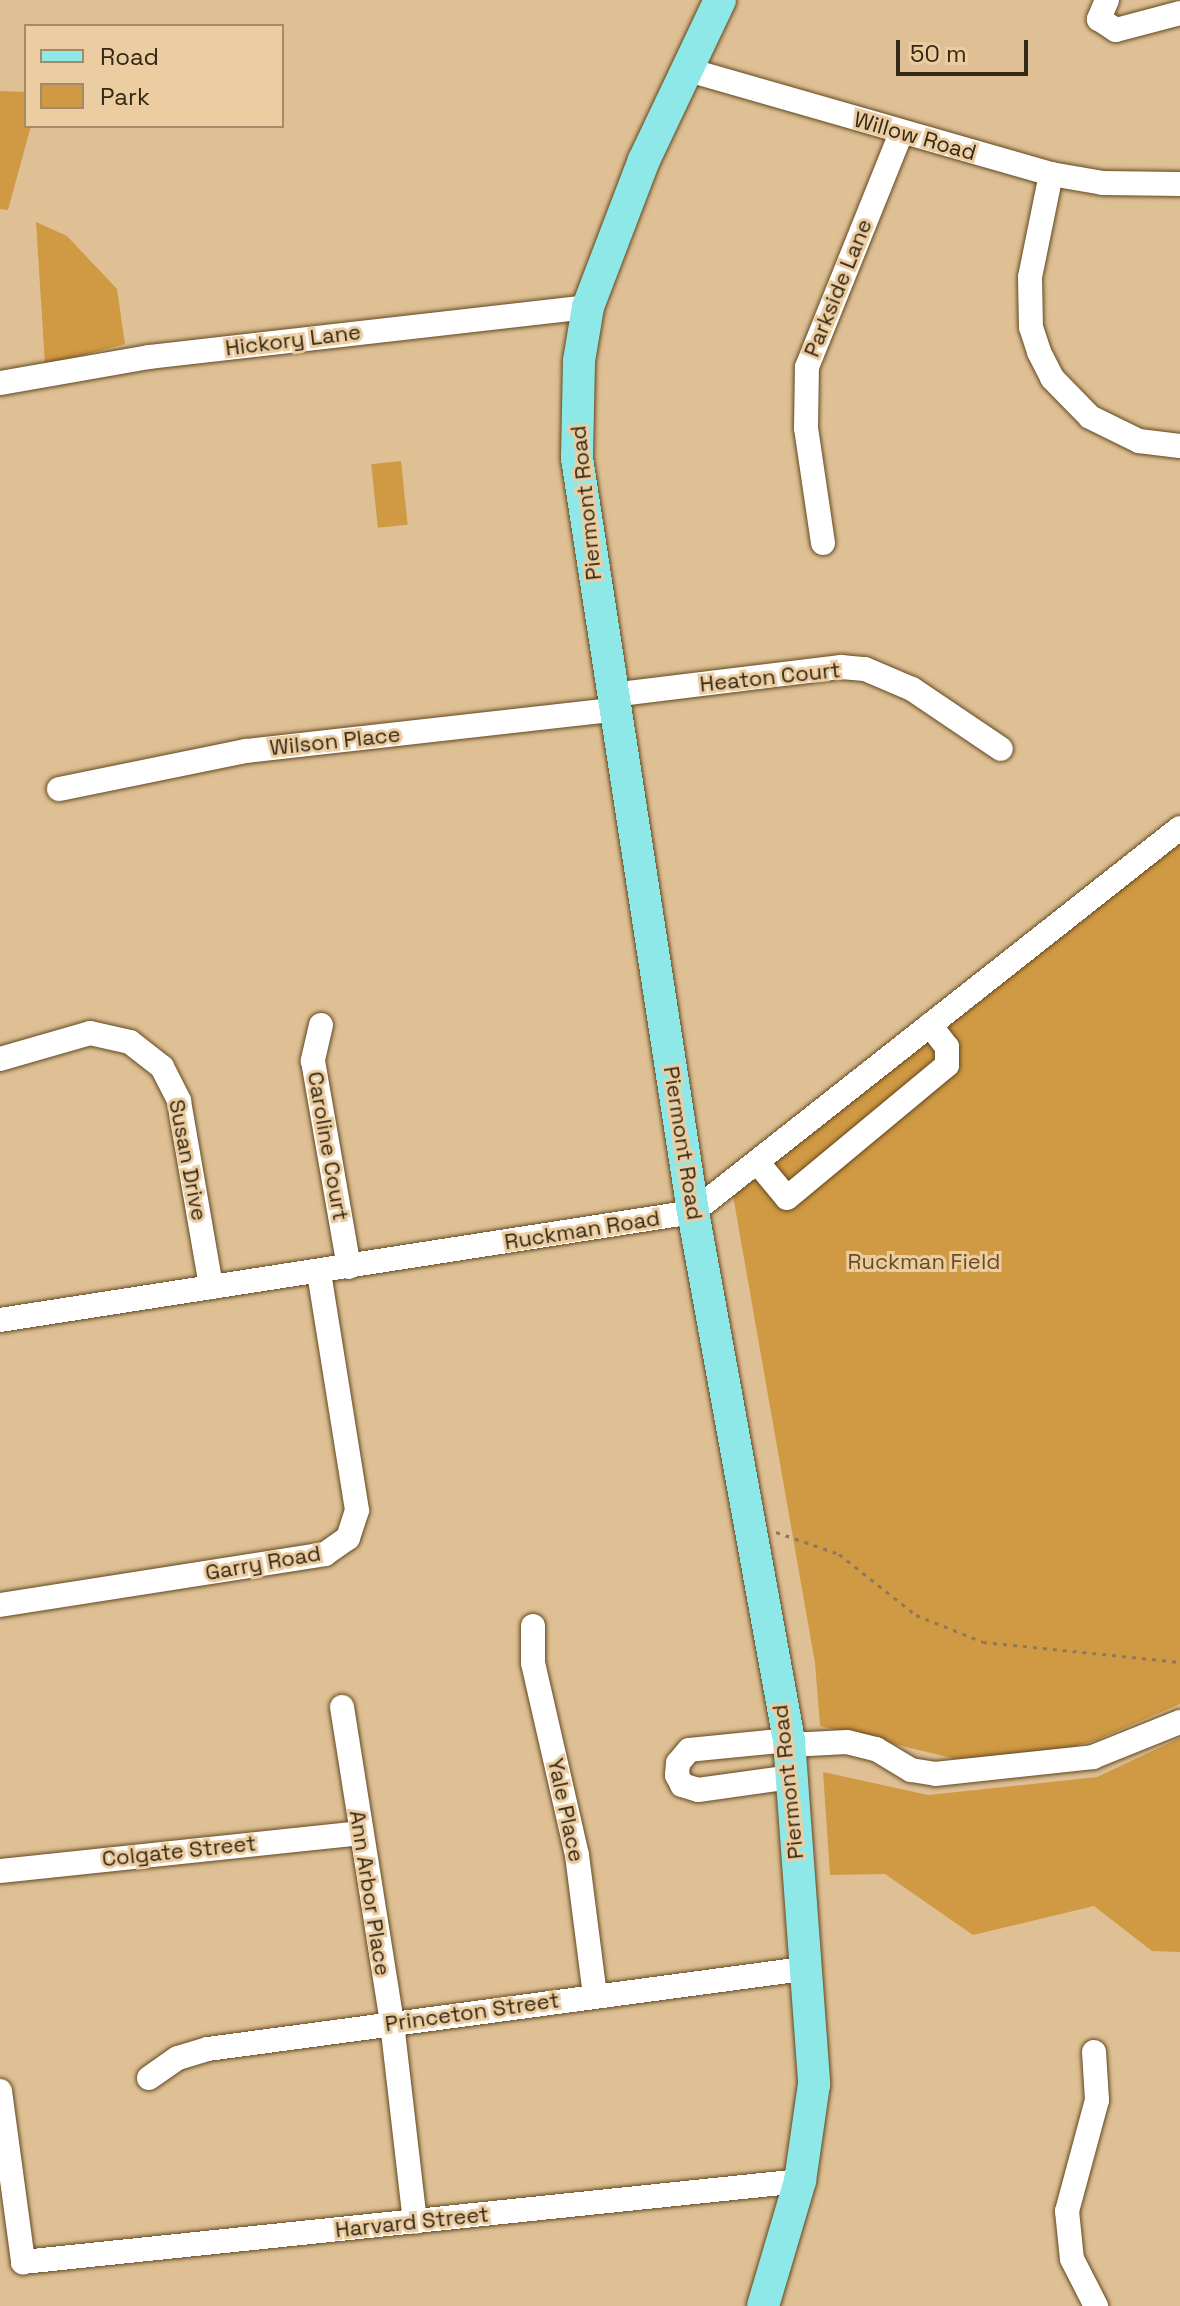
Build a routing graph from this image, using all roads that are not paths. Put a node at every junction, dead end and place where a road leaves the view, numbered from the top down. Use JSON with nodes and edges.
{"nodes":[{"id":1,"x":720,"y":0,"type":"edge"},
{"id":2,"x":1107,"y":0,"type":"edge"},
{"id":3,"x":1180,"y":13,"type":"edge"},
{"id":4,"x":685,"y":69,"type":"junction"},
{"id":5,"x":901,"y":133,"type":"junction"},
{"id":6,"x":1051,"y":174,"type":"junction"},
{"id":7,"x":1180,"y":184,"type":"edge"},
{"id":8,"x":588,"y":307,"type":"junction"},
{"id":9,"x":0,"y":383,"type":"edge"},
{"id":10,"x":1180,"y":446,"type":"edge"},
{"id":11,"x":823,"y":543,"type":"dead end"},
{"id":12,"x":613,"y":702,"type":"junction"},
{"id":13,"x":1001,"y":749,"type":"dead end"},
{"id":14,"x":59,"y":789,"type":"dead end"},
{"id":15,"x":1180,"y":828,"type":"edge"},
{"id":16,"x":321,"y":1025,"type":"dead end"},
{"id":17,"x":930,"y":1025,"type":"junction"},
{"id":18,"x":0,"y":1059,"type":"edge"},
{"id":19,"x":758,"y":1163,"type":"junction"},
{"id":20,"x":693,"y":1212,"type":"junction"},
{"id":21,"x":349,"y":1267,"type":"junction"},
{"id":22,"x":319,"y":1272,"type":"junction"},
{"id":23,"x":211,"y":1287,"type":"junction"},
{"id":24,"x":0,"y":1320,"type":"edge"},
{"id":25,"x":0,"y":1605,"type":"edge"},
{"id":26,"x":533,"y":1626,"type":"dead end"},
{"id":27,"x":342,"y":1707,"type":"dead end"},
{"id":28,"x":1180,"y":1722,"type":"edge"},
{"id":29,"x":789,"y":1742,"type":"junction"},
{"id":30,"x":792,"y":1777,"type":"junction"},
{"id":31,"x":359,"y":1833,"type":"junction"},
{"id":32,"x":0,"y":1871,"type":"edge"},
{"id":33,"x":803,"y":1969,"type":"junction"},
{"id":34,"x":595,"y":1995,"type":"junction"},
{"id":35,"x":392,"y":2023,"type":"junction"},
{"id":36,"x":1094,"y":2052,"type":"dead end"},
{"id":37,"x":149,"y":2078,"type":"dead end"},
{"id":38,"x":0,"y":2091,"type":"edge"},
{"id":39,"x":800,"y":2181,"type":"junction"},
{"id":40,"x":415,"y":2222,"type":"junction"},
{"id":41,"x":763,"y":2306,"type":"edge"},
{"id":42,"x":1096,"y":2306,"type":"edge"}],
"edges":[{"from":1,"to":4,"type":"main road","name":"Piermont Road"},
{"from":2,"to":3,"type":"street"},
{"from":4,"to":5,"type":"street","name":"Willow Road"},
{"from":4,"to":8,"type":"main road","name":"Piermont Road"},
{"from":5,"to":6,"type":"street","name":"Willow Road"},
{"from":5,"to":11,"type":"street","name":"Parkside Lane"},
{"from":6,"to":7,"type":"street","name":"Willow Road"},
{"from":6,"to":10,"type":"street"},
{"from":8,"to":9,"type":"street","name":"Hickory Lane"},
{"from":8,"to":12,"type":"main road","name":"Piermont Road"},
{"from":12,"to":13,"type":"street","name":"Heaton Court"},
{"from":12,"to":14,"type":"street","name":"Wilson Place"},
{"from":12,"to":20,"type":"main road","name":"Piermont Road"},
{"from":15,"to":17,"type":"street","name":"Ruckman Road"},
{"from":16,"to":21,"type":"street","name":"Caroline Court"},
{"from":17,"to":19,"type":"street","name":"Ruckman Road"},
{"from":17,"to":19,"type":"street"},
{"from":18,"to":23,"type":"street","name":"Susan Drive"},
{"from":19,"to":20,"type":"street","name":"Ruckman Road"},
{"from":20,"to":21,"type":"street","name":"Ruckman Road"},
{"from":20,"to":29,"type":"main road","name":"Piermont Road"},
{"from":21,"to":22,"type":"street","name":"Ruckman Road"},
{"from":22,"to":23,"type":"street","name":"Ruckman Road"},
{"from":22,"to":25,"type":"street","name":"Garry Road"},
{"from":23,"to":24,"type":"street","name":"Ruckman Road"},
{"from":26,"to":34,"type":"street","name":"Yale Place"},
{"from":27,"to":31,"type":"street","name":"Ann Arbor Place"},
{"from":28,"to":29,"type":"street"},
{"from":29,"to":30,"type":"main road","name":"Piermont Road"},
{"from":29,"to":30,"type":"street"},
{"from":30,"to":33,"type":"main road","name":"Piermont Road"},
{"from":31,"to":32,"type":"street","name":"Colgate Street"},
{"from":31,"to":35,"type":"street","name":"Ann Arbor Place"},
{"from":33,"to":34,"type":"street","name":"Princeton Street"},
{"from":33,"to":39,"type":"main road","name":"Piermont Road"},
{"from":34,"to":35,"type":"street","name":"Princeton Street"},
{"from":35,"to":37,"type":"street","name":"Princeton Street"},
{"from":35,"to":40,"type":"street","name":"Ann Arbor Place"},
{"from":36,"to":42,"type":"street"},
{"from":38,"to":40,"type":"street","name":"Harvard Street"},
{"from":39,"to":40,"type":"street","name":"Harvard Street"},
{"from":39,"to":41,"type":"main road","name":"Piermont Road"}]}
